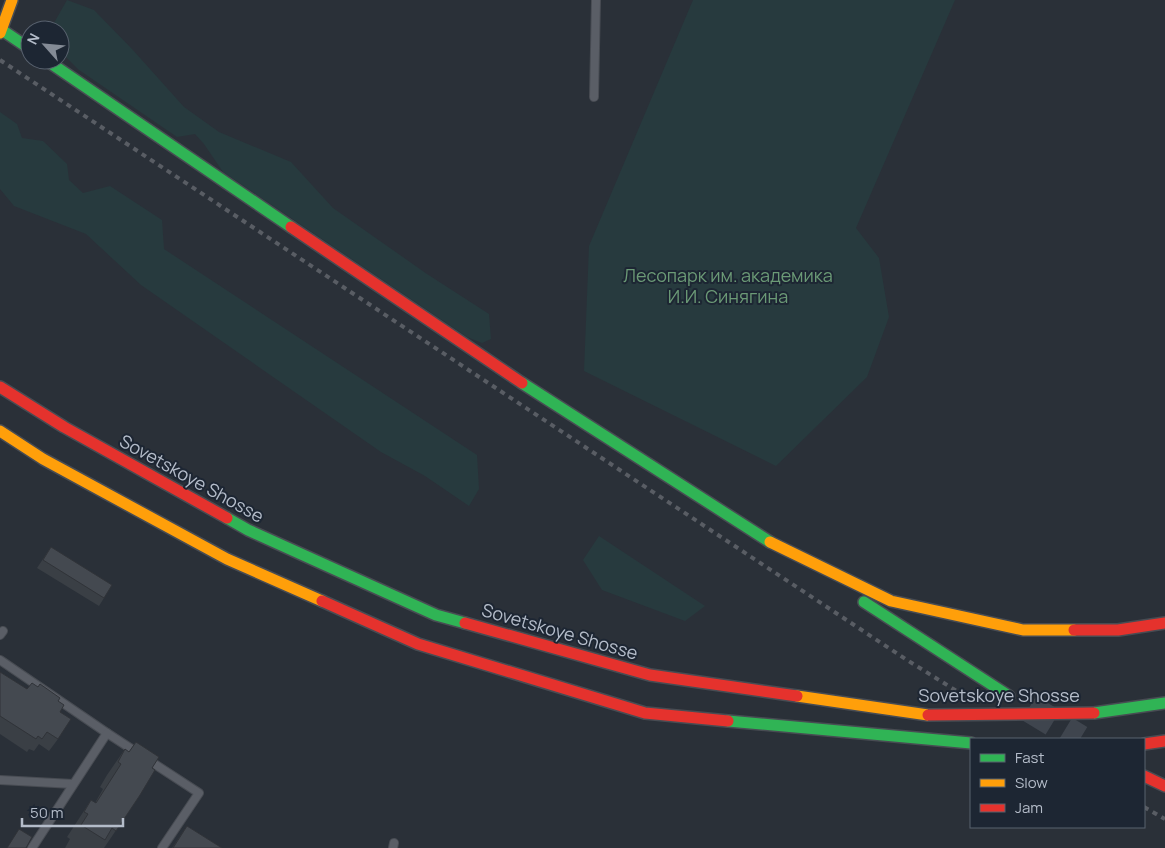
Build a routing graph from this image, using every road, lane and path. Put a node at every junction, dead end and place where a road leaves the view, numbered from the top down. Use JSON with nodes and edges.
{"nodes":[{"id":1,"x":12,"y":0,"type":"edge"},
{"id":2,"x":596,"y":0,"type":"edge"},
{"id":3,"x":1,"y":31,"type":"edge"},
{"id":4,"x":20,"y":43,"type":"edge"},
{"id":5,"x":61,"y":70,"type":"edge"},
{"id":6,"x":594,"y":97,"type":"dead end"},
{"id":7,"x":0,"y":387,"type":"edge"},
{"id":8,"x":0,"y":431,"type":"edge"},
{"id":9,"x":770,"y":542,"type":"junction"},
{"id":10,"x":1165,"y":623,"type":"edge"},
{"id":11,"x":0,"y":660,"type":"edge"},
{"id":12,"x":1008,"y":696,"type":"dead end"},
{"id":13,"x":1165,"y":703,"type":"edge"},
{"id":14,"x":107,"y":733,"type":"junction"},
{"id":15,"x":1165,"y":741,"type":"edge"},
{"id":16,"x":970,"y":743,"type":"edge"},
{"id":17,"x":1145,"y":744,"type":"edge"},
{"id":18,"x":1145,"y":776,"type":"edge"},
{"id":19,"x":0,"y":780,"type":"edge"},
{"id":20,"x":73,"y":784,"type":"junction"},
{"id":21,"x":1165,"y":786,"type":"edge"},
{"id":22,"x":32,"y":848,"type":"edge"},
{"id":23,"x":162,"y":848,"type":"edge"}],
"edges":[{"from":1,"to":3,"type":"main road"},
{"from":2,"to":6,"type":"lane"},
{"from":3,"to":4,"type":"main road"},
{"from":5,"to":9,"type":"main road"},
{"from":7,"to":13,"type":"main road","name":"Sovetskoye Shosse","bridge":true},
{"from":8,"to":16,"type":"main road"},
{"from":9,"to":10,"type":"main road"},
{"from":9,"to":12,"type":"main road"},
{"from":11,"to":14,"type":"lane"},
{"from":14,"to":20,"type":"lane"},
{"from":14,"to":23,"type":"lane"},
{"from":15,"to":17,"type":"main road"},
{"from":18,"to":21,"type":"main road"},
{"from":19,"to":20,"type":"lane"},
{"from":20,"to":22,"type":"lane"}]}
